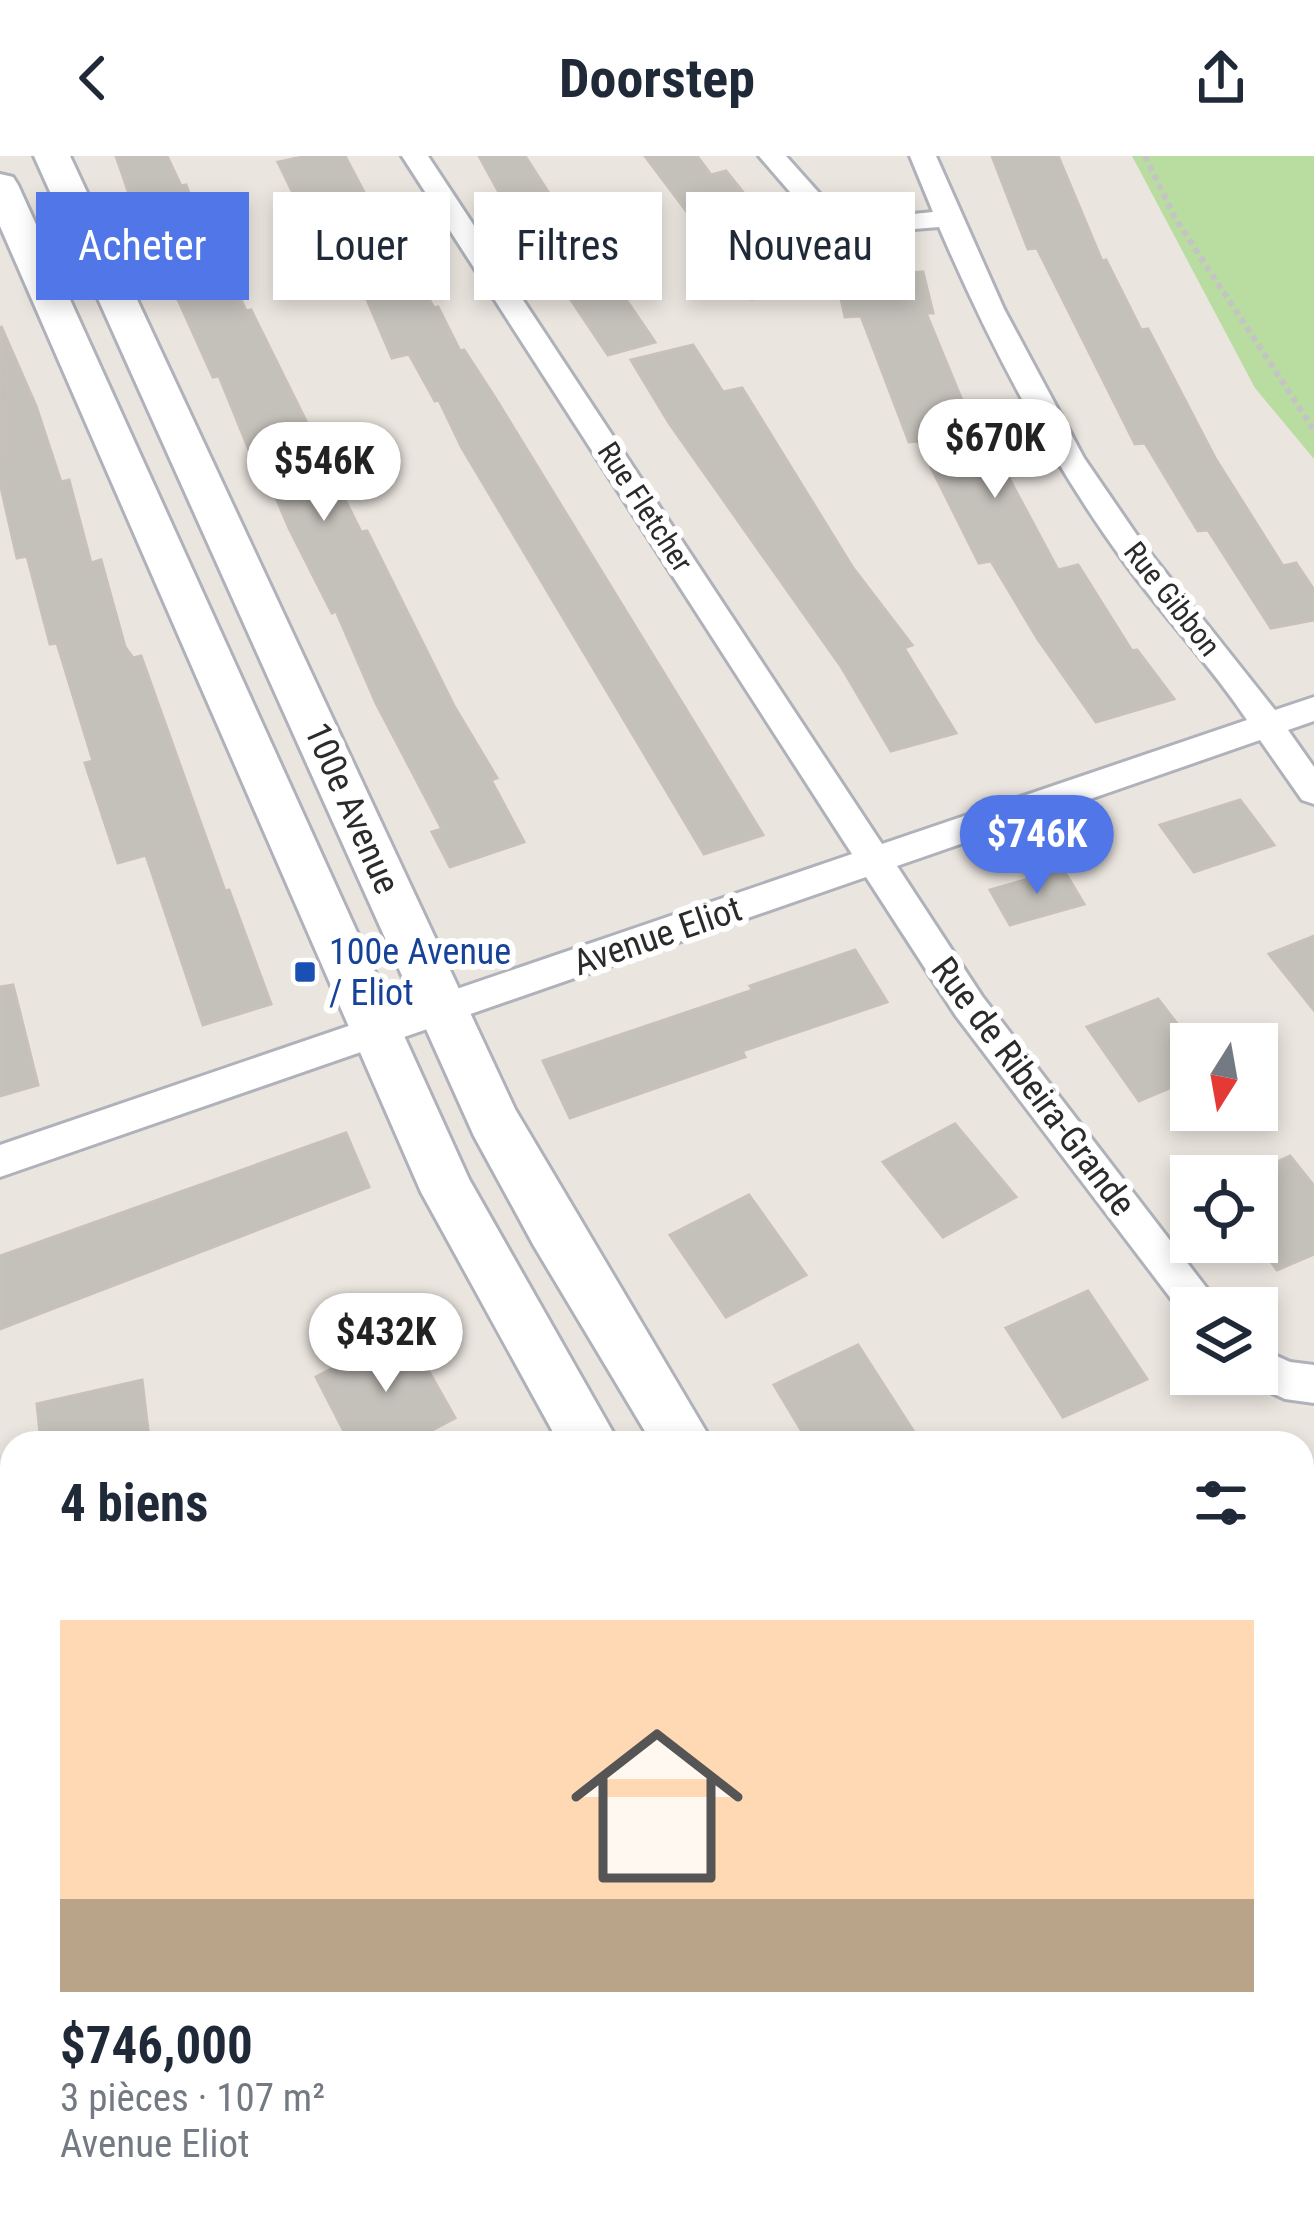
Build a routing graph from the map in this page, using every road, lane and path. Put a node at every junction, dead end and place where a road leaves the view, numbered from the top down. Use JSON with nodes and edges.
{"nodes":[{"id":1,"x":52,"y":156,"type":"edge"},
{"id":2,"x":415,"y":156,"type":"edge"},
{"id":3,"x":772,"y":156,"type":"edge"},
{"id":4,"x":922,"y":156,"type":"edge"},
{"id":5,"x":1145,"y":156,"type":"edge"},
{"id":6,"x":0,"y":185,"type":"edge"},
{"id":7,"x":947,"y":218,"type":"junction"},
{"id":8,"x":1314,"y":430,"type":"edge"},
{"id":9,"x":1314,"y":709,"type":"edge"},
{"id":10,"x":1264,"y":724,"type":"junction"},
{"id":11,"x":1314,"y":791,"type":"edge"},
{"id":12,"x":873,"y":859,"type":"junction"},
{"id":13,"x":442,"y":1010,"type":"junction"},
{"id":14,"x":376,"y":1031,"type":"junction"},
{"id":15,"x":0,"y":1161,"type":"edge"},
{"id":16,"x":1186,"y":1287,"type":"edge"},
{"id":17,"x":1278,"y":1376,"type":"edge"},
{"id":18,"x":1314,"y":1384,"type":"edge"},
{"id":19,"x":583,"y":1431,"type":"edge"},
{"id":20,"x":677,"y":1431,"type":"edge"}],
"edges":[{"from":1,"to":13,"type":"street","name":"100e Avenue"},
{"from":2,"to":12,"type":"street","name":"Rue Fletcher"},
{"from":3,"to":7,"type":"street"},
{"from":4,"to":7,"type":"street","name":"Rue Gibbon"},
{"from":5,"to":8,"type":"path"},
{"from":6,"to":14,"type":"street","name":"100e Avenue"},
{"from":7,"to":10,"type":"street","name":"Rue Gibbon"},
{"from":9,"to":10,"type":"street","name":"Avenue Eliot"},
{"from":10,"to":11,"type":"street"},
{"from":10,"to":12,"type":"street","name":"Avenue Eliot"},
{"from":12,"to":13,"type":"street","name":"Avenue Eliot"},
{"from":12,"to":16,"type":"street","name":"Rue de Ribeira-Grande"},
{"from":13,"to":14,"type":"street","name":"Avenue Eliot"},
{"from":13,"to":20,"type":"street","name":"100e Avenue"},
{"from":14,"to":15,"type":"street","name":"Avenue Eliot"},
{"from":14,"to":19,"type":"street","name":"100e Avenue"},
{"from":17,"to":18,"type":"street"}]}
